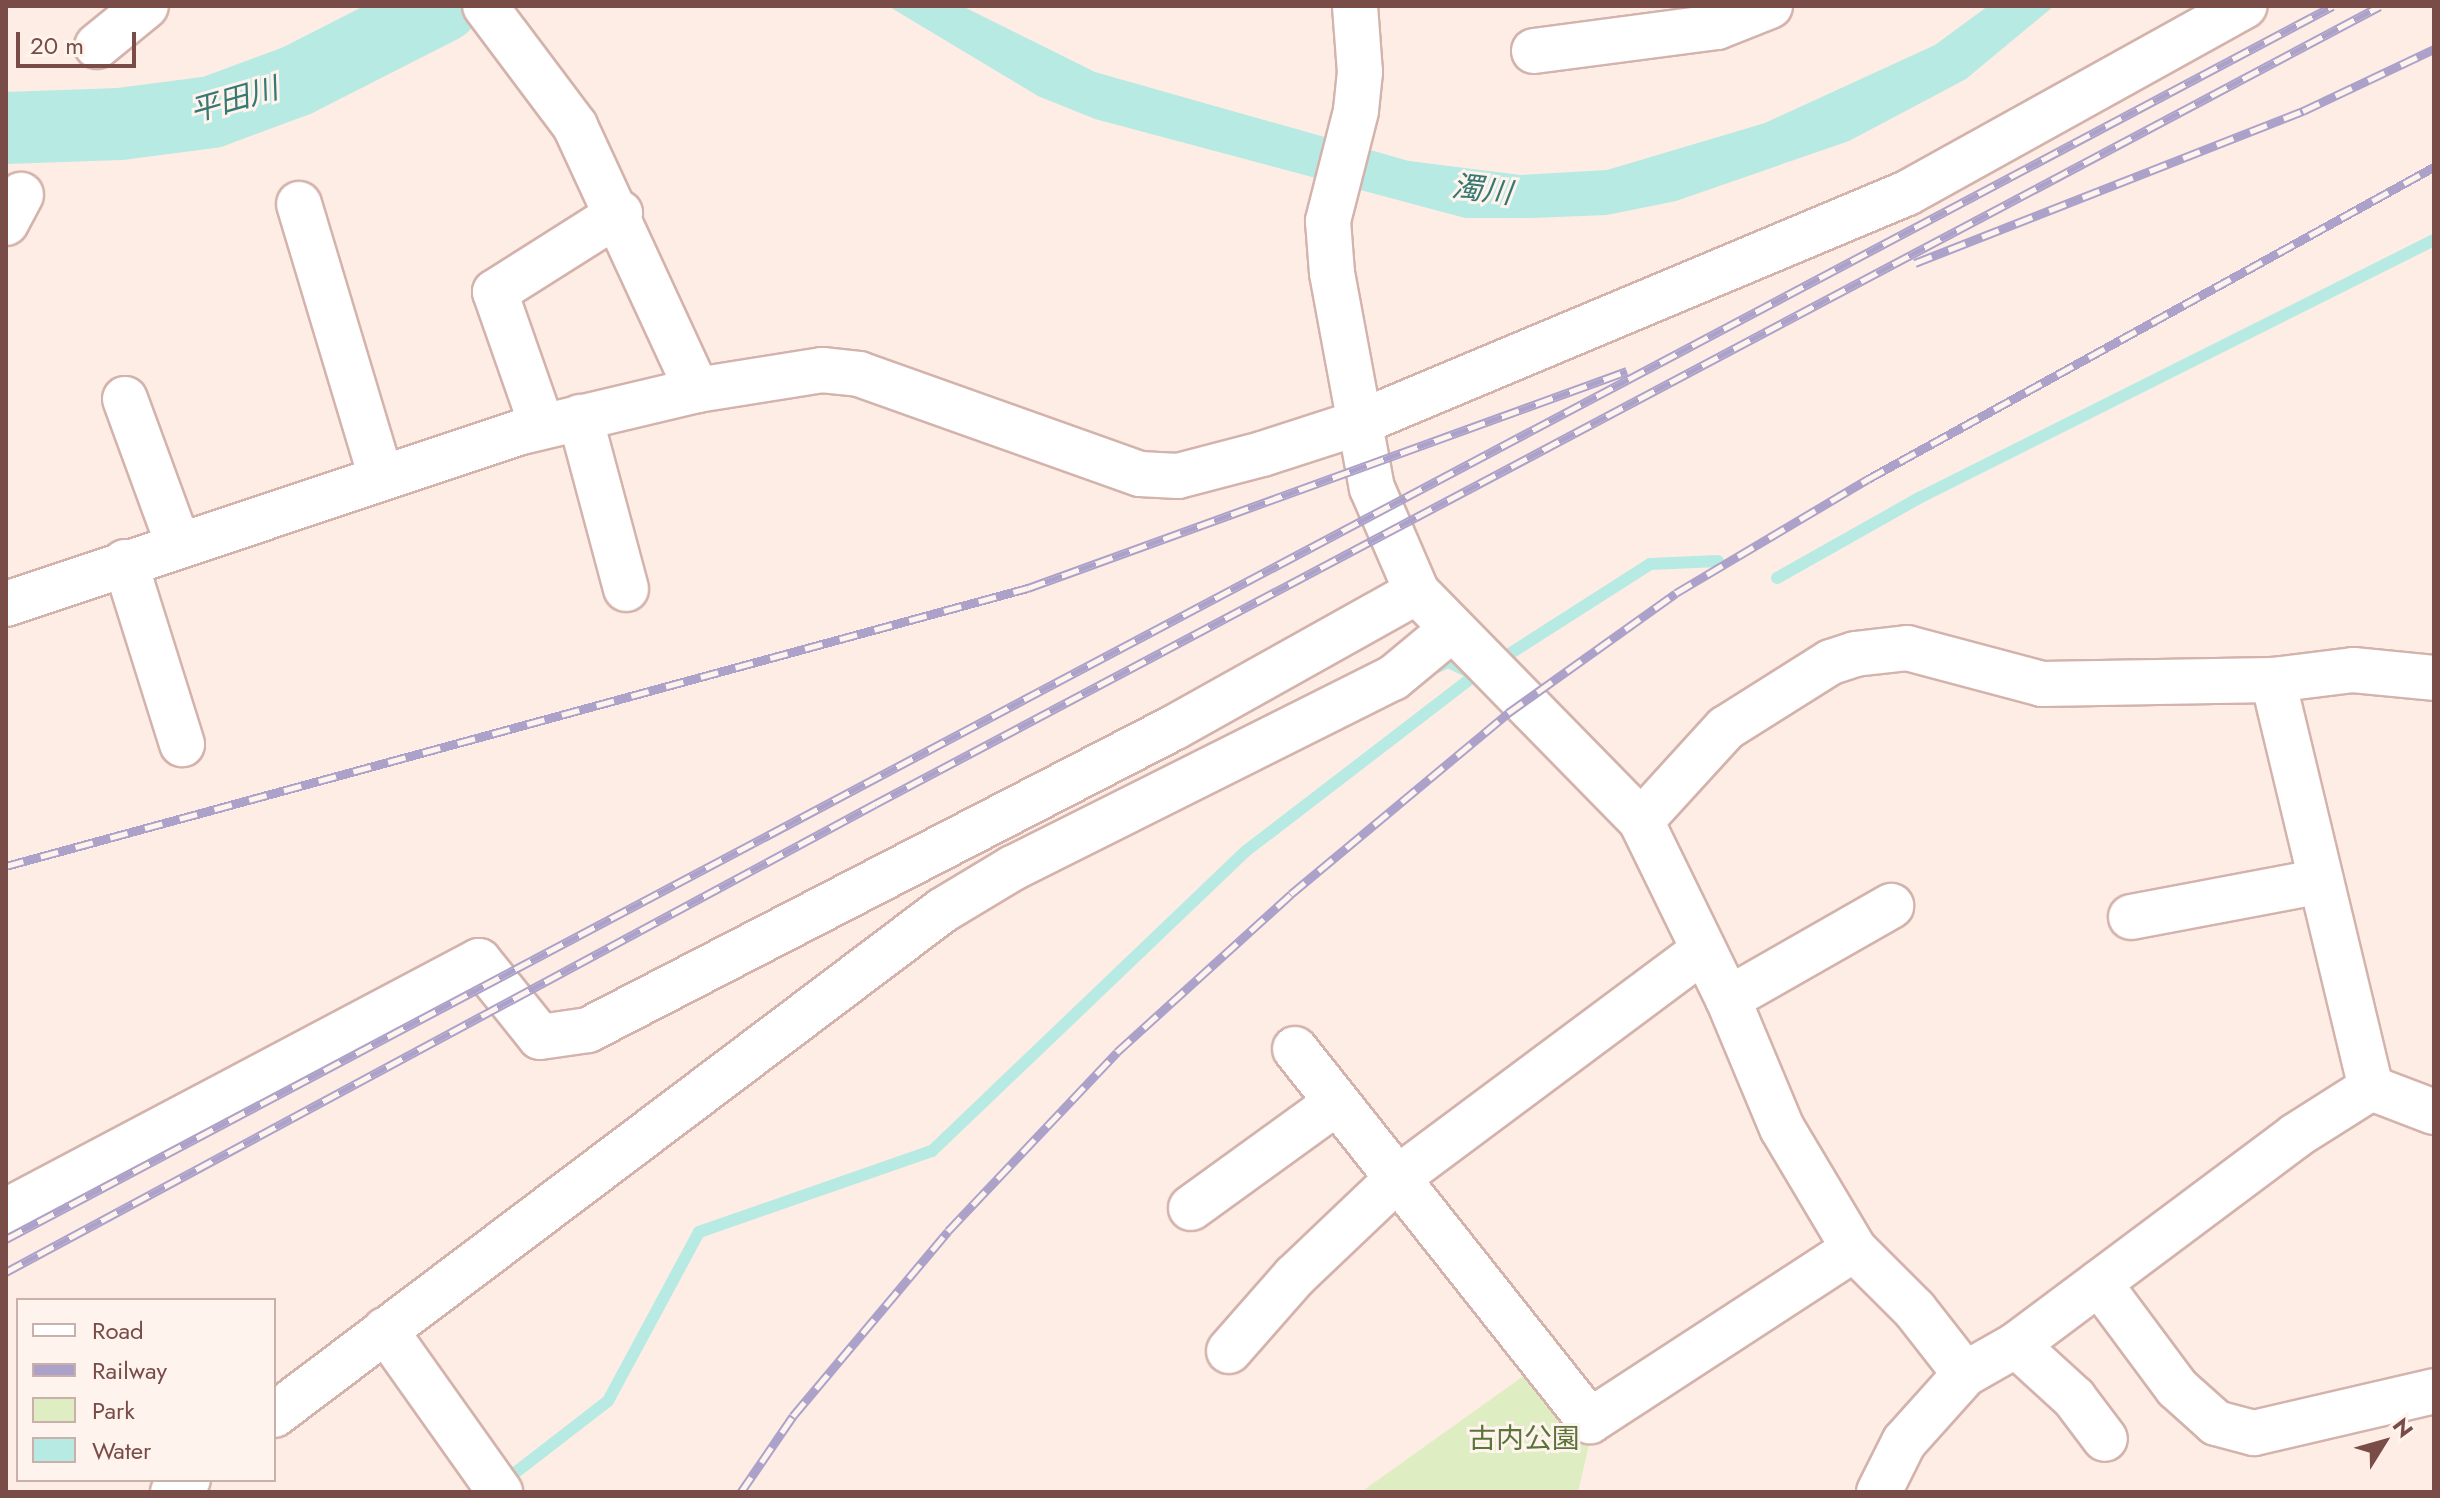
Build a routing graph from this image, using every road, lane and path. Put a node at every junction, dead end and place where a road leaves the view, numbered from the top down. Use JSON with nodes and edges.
{"nodes":[{"id":1,"x":146,"y":6,"type":"edge"},
{"id":2,"x":1355,"y":6,"type":"edge"},
{"id":3,"x":1770,"y":6,"type":"edge"},
{"id":4,"x":2245,"y":6,"type":"edge"},
{"id":5,"x":496,"y":20,"type":"edge"},
{"id":6,"x":97,"y":46,"type":"dead end"},
{"id":7,"x":1534,"y":51,"type":"dead end"},
{"id":8,"x":299,"y":204,"type":"dead end"},
{"id":9,"x":620,"y":213,"type":"junction"},
{"id":10,"x":697,"y":390,"type":"junction"},
{"id":11,"x":125,"y":399,"type":"dead end"},
{"id":12,"x":561,"y":422,"type":"junction"},
{"id":13,"x":1361,"y":422,"type":"junction"},
{"id":14,"x":381,"y":478,"type":"junction"},
{"id":15,"x":178,"y":544,"type":"junction"},
{"id":16,"x":125,"y":562,"type":"junction"},
{"id":17,"x":626,"y":589,"type":"dead end"},
{"id":18,"x":1417,"y":592,"type":"junction"},
{"id":19,"x":9,"y":599,"type":"edge"},
{"id":20,"x":1452,"y":629,"type":"junction"},
{"id":21,"x":2434,"y":678,"type":"edge"},
{"id":22,"x":2273,"y":680,"type":"junction"},
{"id":23,"x":182,"y":744,"type":"dead end"},
{"id":24,"x":1641,"y":821,"type":"junction"},
{"id":25,"x":2321,"y":881,"type":"junction"},
{"id":26,"x":1891,"y":906,"type":"dead end"},
{"id":27,"x":2131,"y":917,"type":"dead end"},
{"id":28,"x":1701,"y":952,"type":"junction"},
{"id":29,"x":1728,"y":999,"type":"junction"},
{"id":30,"x":1295,"y":1049,"type":"dead end"},
{"id":31,"x":2371,"y":1088,"type":"junction"},
{"id":32,"x":1336,"y":1103,"type":"junction"},
{"id":33,"x":2434,"y":1112,"type":"edge"},
{"id":34,"x":1399,"y":1177,"type":"junction"},
{"id":35,"x":1191,"y":1208,"type":"dead end"},
{"id":36,"x":6,"y":1211,"type":"edge"},
{"id":37,"x":1854,"y":1249,"type":"junction"},
{"id":38,"x":2099,"y":1283,"type":"junction"},
{"id":39,"x":385,"y":1330,"type":"junction"},
{"id":40,"x":2016,"y":1345,"type":"junction"},
{"id":41,"x":1229,"y":1351,"type":"dead end"},
{"id":42,"x":1965,"y":1374,"type":"junction"},
{"id":43,"x":2434,"y":1391,"type":"edge"},
{"id":44,"x":276,"y":1413,"type":"edge"},
{"id":45,"x":2105,"y":1439,"type":"dead end"},
{"id":46,"x":500,"y":1492,"type":"edge"},
{"id":47,"x":1879,"y":1492,"type":"edge"}],
"edges":[{"from":1,"to":6,"type":"street"},
{"from":2,"to":13,"type":"street"},
{"from":3,"to":7,"type":"street"},
{"from":4,"to":13,"type":"street"},
{"from":5,"to":9,"type":"street"},
{"from":8,"to":14,"type":"street"},
{"from":9,"to":10,"type":"street"},
{"from":9,"to":12,"type":"street"},
{"from":10,"to":12,"type":"street"},
{"from":10,"to":13,"type":"street"},
{"from":11,"to":15,"type":"street"},
{"from":12,"to":14,"type":"street"},
{"from":12,"to":17,"type":"street"},
{"from":13,"to":18,"type":"street"},
{"from":14,"to":15,"type":"street"},
{"from":15,"to":16,"type":"street"},
{"from":16,"to":19,"type":"street"},
{"from":16,"to":23,"type":"street"},
{"from":18,"to":20,"type":"street"},
{"from":18,"to":36,"type":"street"},
{"from":20,"to":24,"type":"street"},
{"from":20,"to":39,"type":"street"},
{"from":21,"to":22,"type":"street"},
{"from":22,"to":24,"type":"street"},
{"from":22,"to":25,"type":"street"},
{"from":24,"to":28,"type":"street"},
{"from":25,"to":27,"type":"street"},
{"from":25,"to":31,"type":"street"},
{"from":26,"to":29,"type":"street"},
{"from":28,"to":29,"type":"street"},
{"from":28,"to":34,"type":"street"},
{"from":29,"to":37,"type":"street"},
{"from":30,"to":32,"type":"street"},
{"from":31,"to":33,"type":"street"},
{"from":31,"to":38,"type":"street"},
{"from":32,"to":34,"type":"street"},
{"from":32,"to":35,"type":"street"},
{"from":34,"to":37,"type":"street"},
{"from":34,"to":41,"type":"street"},
{"from":37,"to":42,"type":"street"},
{"from":38,"to":40,"type":"street"},
{"from":38,"to":43,"type":"street"},
{"from":39,"to":44,"type":"street"},
{"from":39,"to":46,"type":"street"},
{"from":40,"to":42,"type":"street"},
{"from":40,"to":45,"type":"street"},
{"from":42,"to":47,"type":"street"}]}
